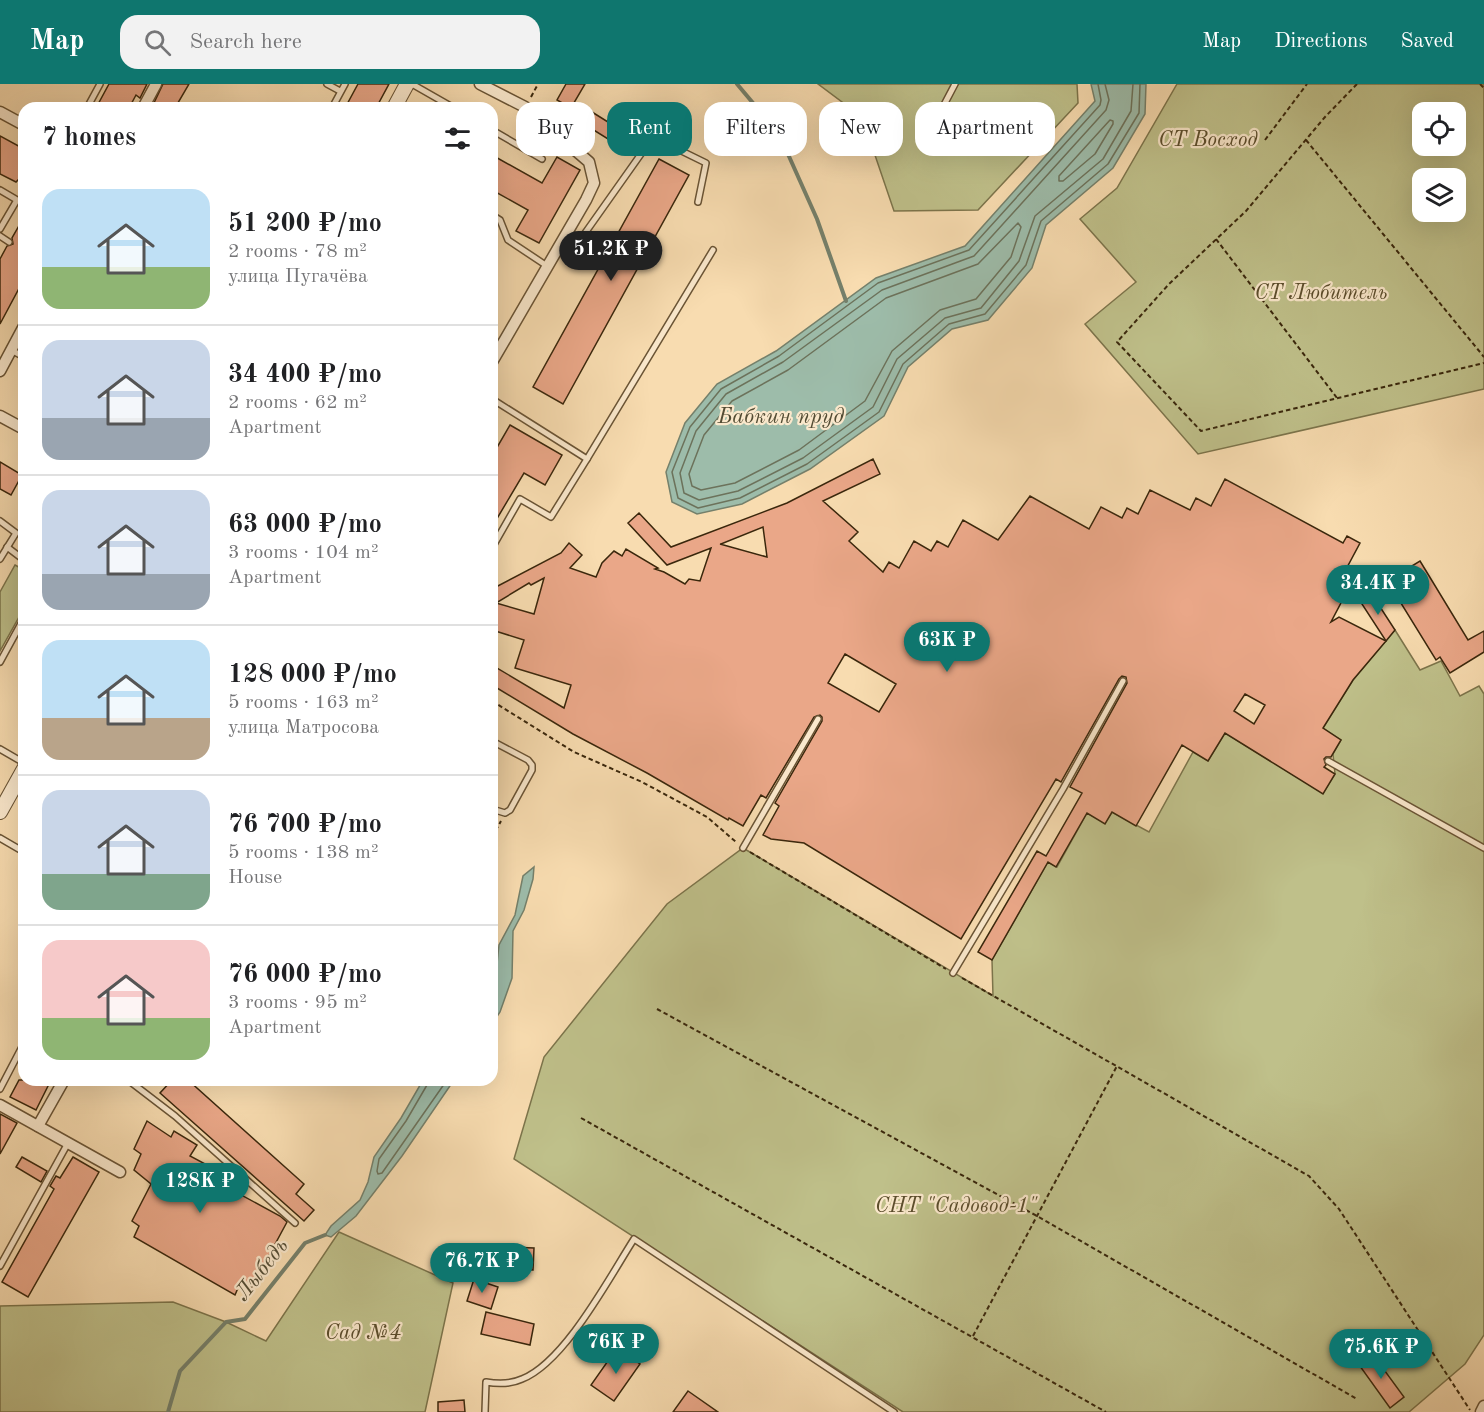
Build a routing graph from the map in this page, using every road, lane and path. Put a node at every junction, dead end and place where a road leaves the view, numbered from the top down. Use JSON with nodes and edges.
{"nodes":[{"id":1,"x":100,"y":84,"type":"edge"},
{"id":2,"x":156,"y":84,"type":"edge"},
{"id":3,"x":327,"y":84,"type":"edge"},
{"id":4,"x":345,"y":84,"type":"edge"},
{"id":5,"x":406,"y":84,"type":"edge"},
{"id":6,"x":412,"y":84,"type":"edge"},
{"id":7,"x":480,"y":84,"type":"edge"},
{"id":8,"x":955,"y":84,"type":"edge"},
{"id":9,"x":1307,"y":84,"type":"edge"},
{"id":10,"x":1357,"y":84,"type":"edge"},
{"id":11,"x":1480,"y":84,"type":"edge"},
{"id":12,"x":1484,"y":88,"type":"edge"},
{"id":13,"x":340,"y":91,"type":"junction"},
{"id":14,"x":90,"y":102,"type":"edge"},
{"id":15,"x":146,"y":102,"type":"edge"},
{"id":16,"x":335,"y":102,"type":"edge"},
{"id":17,"x":396,"y":102,"type":"edge"},
{"id":18,"x":444,"y":102,"type":"edge"},
{"id":19,"x":946,"y":102,"type":"edge"},
{"id":20,"x":0,"y":112,"type":"edge"},
{"id":21,"x":18,"y":122,"type":"edge"},
{"id":22,"x":498,"y":133,"type":"edge"},
{"id":23,"x":1265,"y":140,"type":"dead end"},
{"id":24,"x":1306,"y":140,"type":"junction"},
{"id":25,"x":542,"y":159,"type":"dead end"},
{"id":26,"x":0,"y":190,"type":"edge"},
{"id":27,"x":698,"y":201,"type":"dead end"},
{"id":28,"x":498,"y":219,"type":"edge"},
{"id":29,"x":0,"y":229,"type":"edge"},
{"id":30,"x":0,"y":236,"type":"edge"},
{"id":31,"x":1216,"y":239,"type":"junction"},
{"id":32,"x":9,"y":242,"type":"dead end"},
{"id":33,"x":713,"y":250,"type":"dead end"},
{"id":34,"x":555,"y":252,"type":"junction"},
{"id":35,"x":547,"y":266,"type":"junction"},
{"id":36,"x":18,"y":337,"type":"edge"},
{"id":37,"x":11,"y":350,"type":"junction"},
{"id":38,"x":498,"y":352,"type":"edge"},
{"id":39,"x":18,"y":354,"type":"edge"},
{"id":40,"x":1484,"y":357,"type":"edge"},
{"id":41,"x":1484,"y":363,"type":"edge"},
{"id":42,"x":0,"y":371,"type":"edge"},
{"id":43,"x":1337,"y":398,"type":"junction"},
{"id":44,"x":498,"y":403,"type":"edge"},
{"id":45,"x":0,"y":416,"type":"edge"},
{"id":46,"x":18,"y":426,"type":"edge"},
{"id":47,"x":587,"y":459,"type":"junction"},
{"id":48,"x":0,"y":521,"type":"edge"},
{"id":49,"x":498,"y":538,"type":"edge"},
{"id":50,"x":7,"y":547,"type":"junction"},
{"id":51,"x":18,"y":555,"type":"edge"},
{"id":52,"x":0,"y":559,"type":"edge"},
{"id":53,"x":18,"y":629,"type":"edge"},
{"id":54,"x":0,"y":662,"type":"edge"},
{"id":55,"x":1123,"y":681,"type":"dead end"},
{"id":56,"x":498,"y":705,"type":"edge"},
{"id":57,"x":818,"y":719,"type":"dead end"},
{"id":58,"x":498,"y":744,"type":"edge"},
{"id":59,"x":0,"y":749,"type":"edge"},
{"id":60,"x":18,"y":760,"type":"edge"},
{"id":61,"x":1328,"y":761,"type":"dead end"},
{"id":62,"x":18,"y":780,"type":"edge"},
{"id":63,"x":498,"y":811,"type":"edge"},
{"id":64,"x":0,"y":812,"type":"edge"},
{"id":65,"x":505,"y":813,"type":"junction"},
{"id":66,"x":498,"y":826,"type":"edge"},
{"id":67,"x":0,"y":838,"type":"edge"},
{"id":68,"x":18,"y":848,"type":"edge"},
{"id":69,"x":743,"y":848,"type":"junction"},
{"id":70,"x":1484,"y":848,"type":"edge"},
{"id":71,"x":953,"y":973,"type":"junction"},
{"id":72,"x":657,"y":1009,"type":"dead end"},
{"id":73,"x":18,"y":1054,"type":"edge"},
{"id":74,"x":1118,"y":1066,"type":"junction"},
{"id":75,"x":60,"y":1086,"type":"edge"},
{"id":76,"x":136,"y":1086,"type":"edge"},
{"id":77,"x":0,"y":1089,"type":"edge"},
{"id":78,"x":0,"y":1105,"type":"edge"},
{"id":79,"x":582,"y":1118,"type":"dead end"},
{"id":80,"x":38,"y":1126,"type":"junction"},
{"id":81,"x":68,"y":1143,"type":"junction"},
{"id":82,"x":120,"y":1172,"type":"dead end"},
{"id":83,"x":1037,"y":1216,"type":"junction"},
{"id":84,"x":296,"y":1222,"type":"dead end"},
{"id":85,"x":0,"y":1266,"type":"edge"},
{"id":86,"x":972,"y":1337,"type":"junction"},
{"id":87,"x":1358,"y":1399,"type":"dead end"},
{"id":88,"x":1484,"y":1406,"type":"edge"},
{"id":89,"x":484,"y":1412,"type":"edge"},
{"id":90,"x":894,"y":1412,"type":"edge"},
{"id":91,"x":1106,"y":1412,"type":"edge"},
{"id":92,"x":1472,"y":1412,"type":"edge"},
{"id":93,"x":1481,"y":1412,"type":"edge"}],
"edges":[{"from":1,"to":14,"type":"lane"},
{"from":2,"to":15,"type":"street"},
{"from":3,"to":13,"type":"lane"},
{"from":4,"to":13,"type":"lane"},
{"from":5,"to":17,"type":"street"},
{"from":6,"to":18,"type":"lane"},
{"from":7,"to":34,"type":"street"},
{"from":8,"to":19,"type":"lane"},
{"from":9,"to":23,"type":"path"},
{"from":10,"to":24,"type":"path"},
{"from":11,"to":12,"type":"path"},
{"from":13,"to":16,"type":"lane"},
{"from":20,"to":21,"type":"street"},
{"from":22,"to":25,"type":"lane"},
{"from":24,"to":31,"type":"path"},
{"from":24,"to":40,"type":"path"},
{"from":26,"to":29,"type":"lane"},
{"from":27,"to":34,"type":"lane"},
{"from":28,"to":35,"type":"lane"},
{"from":30,"to":32,"type":"lane"},
{"from":31,"to":43,"type":"path"},
{"from":31,"to":43,"type":"path"},
{"from":33,"to":47,"type":"lane"},
{"from":34,"to":35,"type":"street"},
{"from":35,"to":38,"type":"street"},
{"from":36,"to":37,"type":"street"},
{"from":37,"to":39,"type":"lane"},
{"from":37,"to":42,"type":"street"},
{"from":41,"to":43,"type":"path"},
{"from":44,"to":47,"type":"lane"},
{"from":45,"to":46,"type":"street"},
{"from":47,"to":49,"type":"lane"},
{"from":48,"to":50,"type":"lane"},
{"from":50,"to":51,"type":"lane"},
{"from":50,"to":52,"type":"lane"},
{"from":53,"to":54,"type":"lane"},
{"from":55,"to":71,"type":"lane"},
{"from":56,"to":69,"type":"path"},
{"from":57,"to":69,"type":"lane"},
{"from":58,"to":65,"type":"lane"},
{"from":59,"to":60,"type":"lane"},
{"from":61,"to":70,"type":"lane"},
{"from":62,"to":64,"type":"street"},
{"from":63,"to":65,"type":"lane"},
{"from":65,"to":66,"type":"path"},
{"from":67,"to":68,"type":"lane"},
{"from":69,"to":71,"type":"path"},
{"from":71,"to":74,"type":"path"},
{"from":72,"to":83,"type":"path"},
{"from":73,"to":77,"type":"lane"},
{"from":74,"to":83,"type":"path"},
{"from":74,"to":92,"type":"path"},
{"from":75,"to":80,"type":"street"},
{"from":76,"to":84,"type":"lane"},
{"from":78,"to":80,"type":"street"},
{"from":79,"to":86,"type":"path"},
{"from":80,"to":81,"type":"street"},
{"from":81,"to":82,"type":"street"},
{"from":81,"to":85,"type":"lane"},
{"from":83,"to":86,"type":"path"},
{"from":83,"to":87,"type":"path"},
{"from":86,"to":91,"type":"path"},
{"from":88,"to":93,"type":"street"},
{"from":89,"to":90,"type":"lane"}]}
